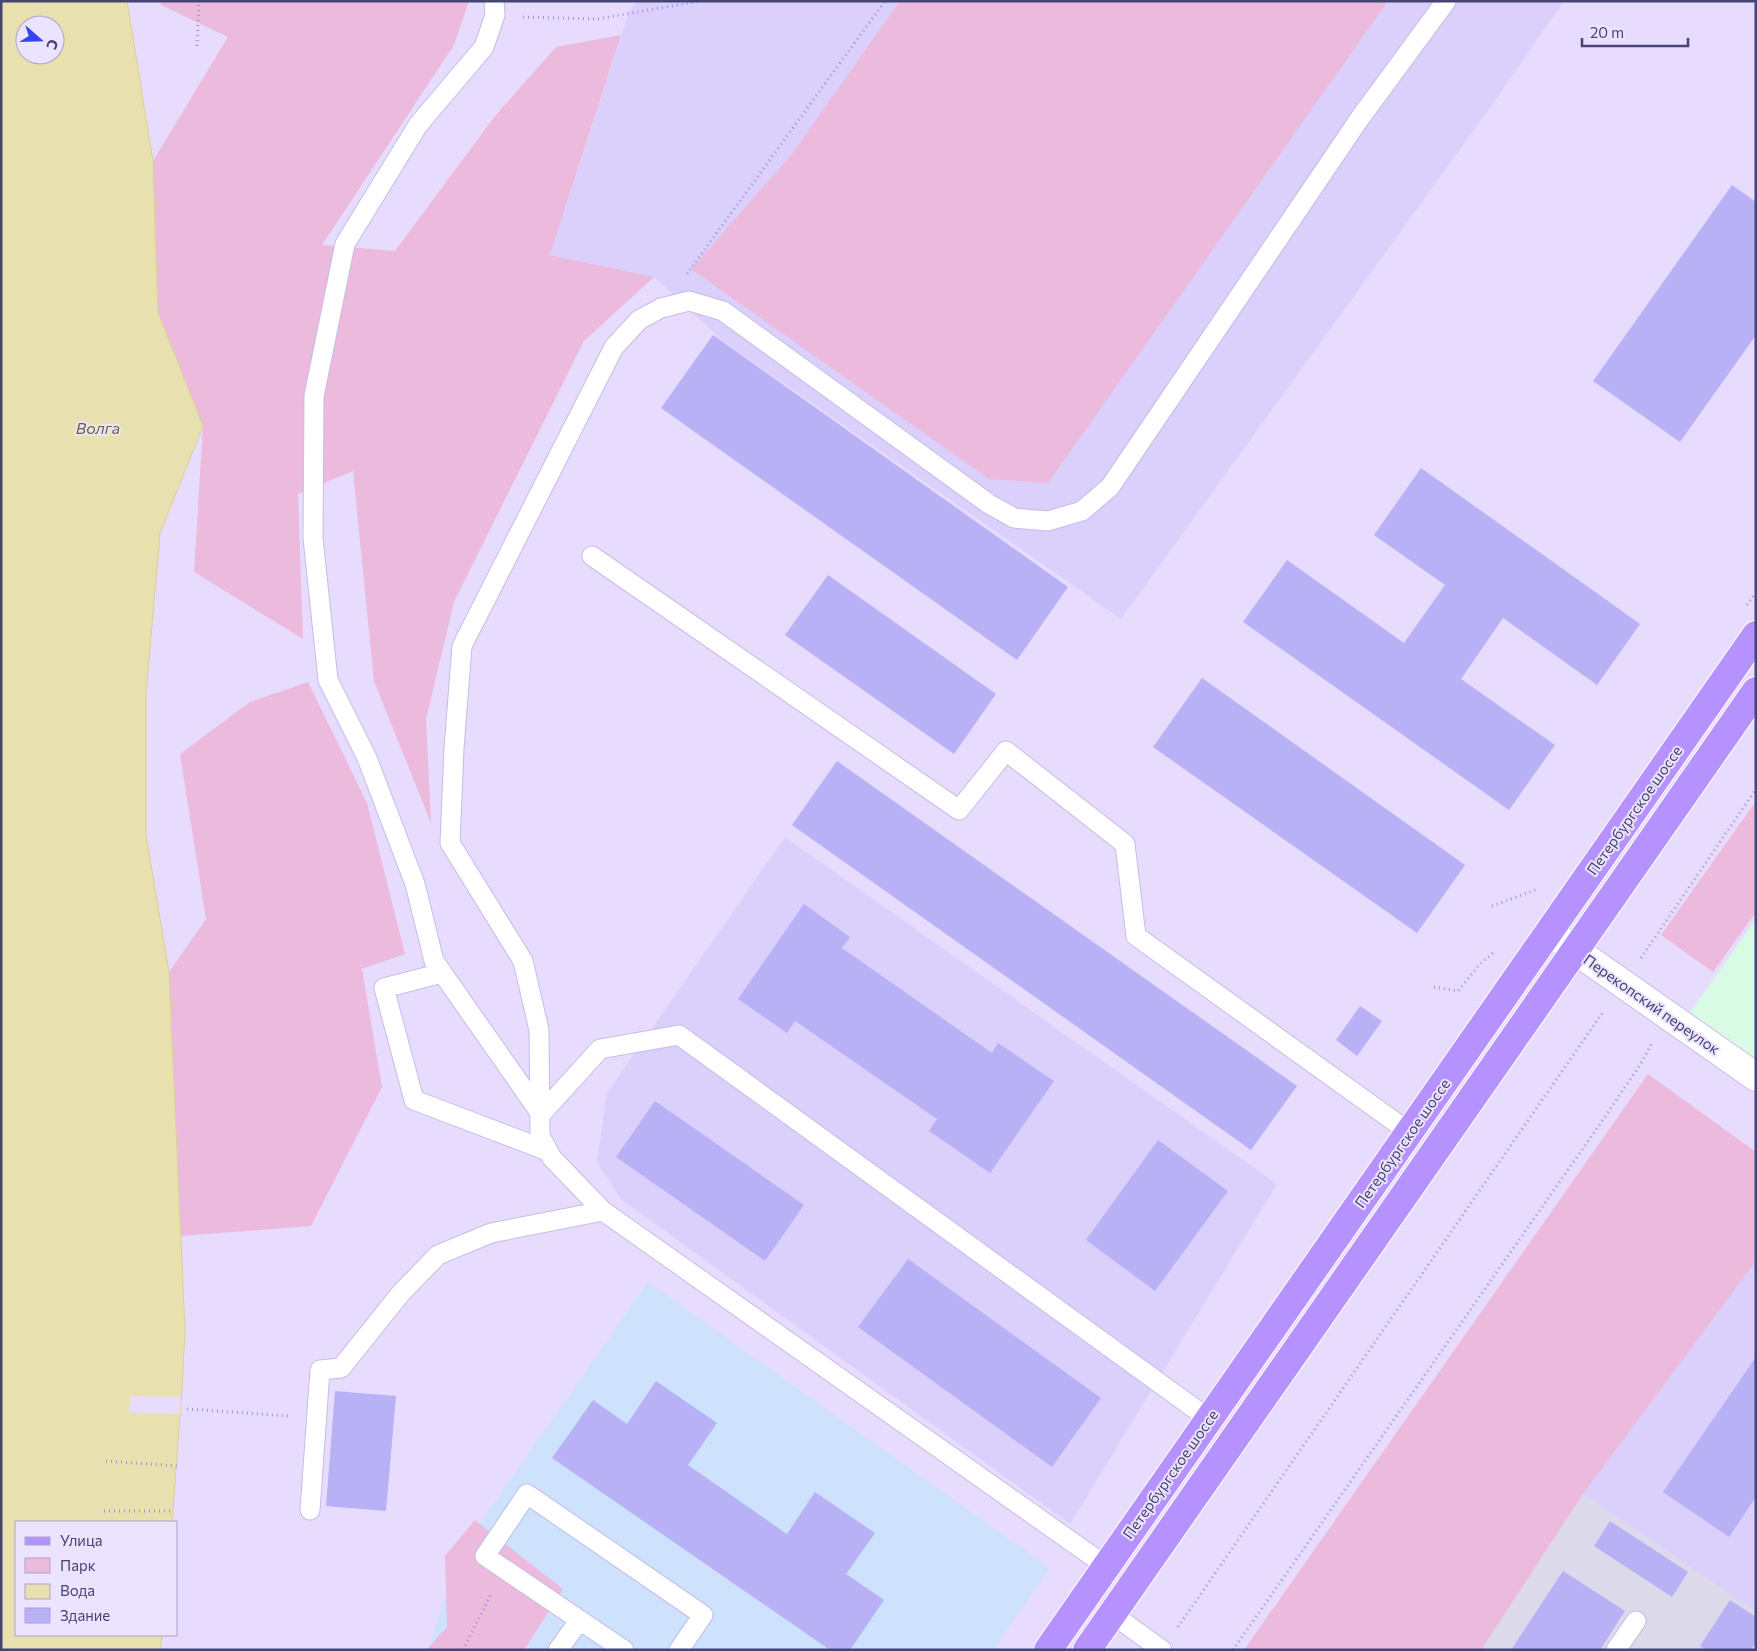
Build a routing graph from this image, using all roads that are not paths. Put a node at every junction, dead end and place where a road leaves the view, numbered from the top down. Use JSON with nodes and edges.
{"nodes":[{"id":1,"x":1446,"y":1,"type":"edge"},
{"id":2,"x":495,"y":8,"type":"edge"},
{"id":3,"x":592,"y":556,"type":"dead end"},
{"id":4,"x":1756,"y":635,"type":"edge"},
{"id":5,"x":1756,"y":692,"type":"edge"},
{"id":6,"x":1549,"y":932,"type":"junction"},
{"id":7,"x":1575,"y":951,"type":"junction"},
{"id":8,"x":442,"y":972,"type":"junction"},
{"id":9,"x":1756,"y":1077,"type":"edge"},
{"id":10,"x":541,"y":1114,"type":"junction"},
{"id":11,"x":1409,"y":1132,"type":"junction"},
{"id":12,"x":548,"y":1151,"type":"junction"},
{"id":13,"x":603,"y":1211,"type":"junction"},
{"id":14,"x":1209,"y":1419,"type":"junction"},
{"id":15,"x":310,"y":1510,"type":"dead end"},
{"id":16,"x":1106,"y":1566,"type":"junction"},
{"id":17,"x":1110,"y":1618,"type":"junction"},
{"id":18,"x":579,"y":1621,"type":"junction"},
{"id":19,"x":1636,"y":1621,"type":"dead end"},
{"id":20,"x":558,"y":1650,"type":"edge"},
{"id":21,"x":624,"y":1650,"type":"edge"},
{"id":22,"x":680,"y":1650,"type":"edge"},
{"id":23,"x":1048,"y":1650,"type":"edge"},
{"id":24,"x":1087,"y":1650,"type":"edge"},
{"id":25,"x":1162,"y":1650,"type":"edge"},
{"id":26,"x":1616,"y":1650,"type":"edge"}],
"edges":[{"from":1,"to":10,"type":"lane"},
{"from":2,"to":8,"type":"lane"},
{"from":3,"to":11,"type":"lane"},
{"from":4,"to":6,"type":"main road","name":"Петербургское шоссе"},
{"from":5,"to":7,"type":"main road"},
{"from":6,"to":7,"type":"street","name":"Перекопский переулок"},
{"from":6,"to":11,"type":"main road","name":"Петербургское шоссе"},
{"from":7,"to":9,"type":"street","name":"Перекопский переулок"},
{"from":7,"to":17,"type":"main road"},
{"from":8,"to":10,"type":"lane"},
{"from":8,"to":12,"type":"lane"},
{"from":10,"to":12,"type":"lane"},
{"from":10,"to":14,"type":"lane"},
{"from":11,"to":14,"type":"main road","name":"Петербургское шоссе"},
{"from":12,"to":13,"type":"lane"},
{"from":13,"to":15,"type":"lane"},
{"from":13,"to":16,"type":"lane"},
{"from":14,"to":16,"type":"main road","name":"Петербургское шоссе"},
{"from":16,"to":17,"type":"main road"},
{"from":16,"to":23,"type":"main road","name":"Петербургское шоссе"},
{"from":17,"to":24,"type":"main road"},
{"from":17,"to":25,"type":"lane"},
{"from":18,"to":20,"type":"lane"},
{"from":18,"to":21,"type":"lane"},
{"from":18,"to":22,"type":"lane"},
{"from":19,"to":26,"type":"lane"}]}
